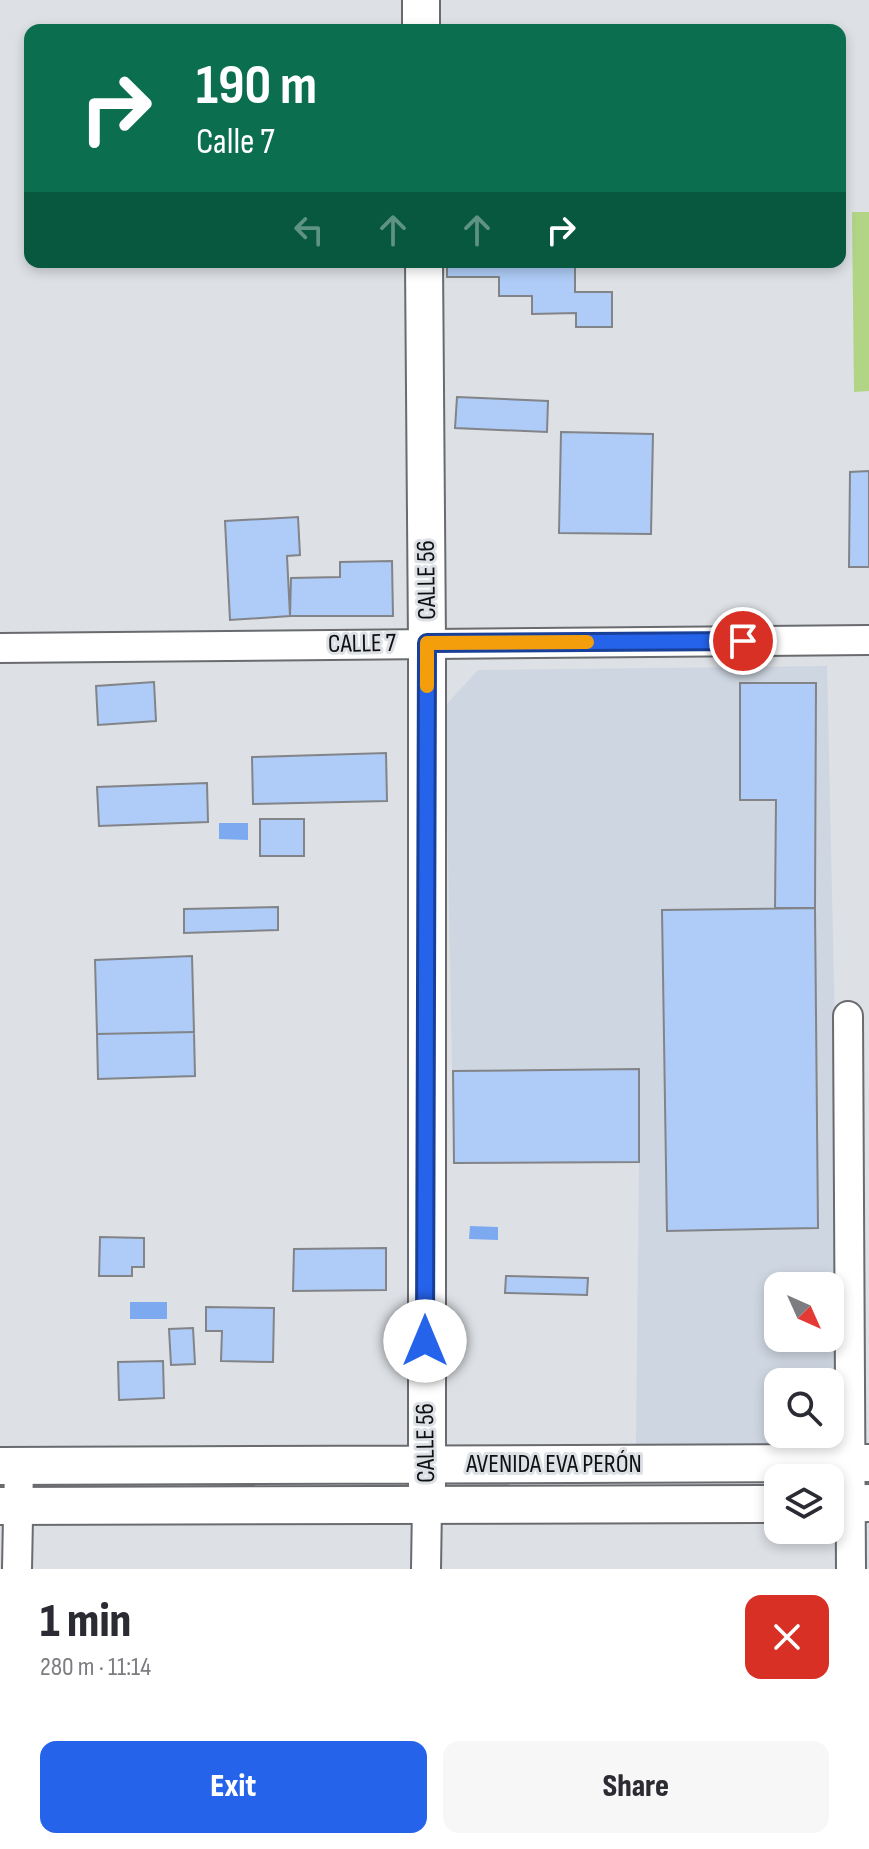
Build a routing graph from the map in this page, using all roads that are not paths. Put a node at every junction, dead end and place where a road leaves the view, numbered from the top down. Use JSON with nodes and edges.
{"nodes":[{"id":1,"x":421,"y":0,"type":"edge"},
{"id":2,"x":421,"y":24,"type":"edge"},
{"id":3,"x":424,"y":268,"type":"edge"},
{"id":4,"x":869,"y":640,"type":"edge"},
{"id":5,"x":427,"y":643,"type":"junction"},
{"id":6,"x":0,"y":648,"type":"edge"},
{"id":7,"x":848,"y":1016,"type":"dead end"},
{"id":8,"x":859,"y":1060,"type":"edge"},
{"id":9,"x":860,"y":1463,"type":"edge"},
{"id":10,"x":425,"y":1465,"type":"junction"},
{"id":11,"x":9,"y":1466,"type":"edge"},
{"id":12,"x":850,"y":1503,"type":"edge"},
{"id":13,"x":764,"y":1504,"type":"edge"},
{"id":14,"x":427,"y":1505,"type":"junction"},
{"id":15,"x":8,"y":1506,"type":"edge"},
{"id":16,"x":17,"y":1569,"type":"edge"},
{"id":17,"x":426,"y":1569,"type":"edge"},
{"id":18,"x":851,"y":1569,"type":"edge"}],
"edges":[{"from":1,"to":2,"type":"main road"},
{"from":3,"to":5,"type":"main road","name":"CALLE 56"},
{"from":4,"to":5,"type":"street","name":"CALLE 7"},
{"from":5,"to":6,"type":"street","name":"CALLE 7"},
{"from":5,"to":10,"type":"main road","name":"CALLE 56"},
{"from":7,"to":8,"type":"street"},
{"from":8,"to":9,"type":"street"},
{"from":9,"to":10,"type":"main road","name":"AVENIDA EVA PERÓN"},
{"from":9,"to":12,"type":"street"},
{"from":10,"to":11,"type":"main road","name":"AVENIDA EVA PERÓN"},
{"from":10,"to":14,"type":"main road","name":"CALLE 56"},
{"from":11,"to":15,"type":"street"},
{"from":12,"to":18,"type":"street"},
{"from":13,"to":14,"type":"main road","name":"AVENIDA EVA PERÓN"},
{"from":14,"to":15,"type":"main road","name":"AVENIDA EVA PERÓN"},
{"from":14,"to":17,"type":"street","name":"CALLE 56"},
{"from":15,"to":16,"type":"street"}]}
